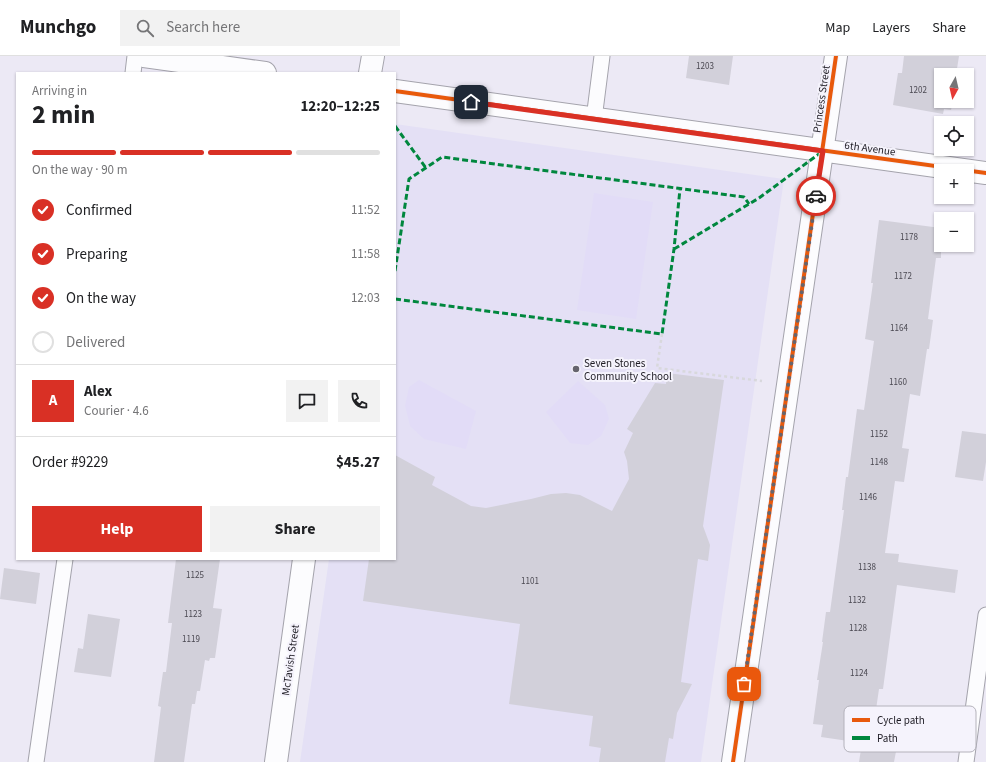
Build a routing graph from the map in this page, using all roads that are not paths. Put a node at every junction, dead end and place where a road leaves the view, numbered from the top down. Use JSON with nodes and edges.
{"nodes":[{"id":1,"x":135,"y":56,"type":"edge"},
{"id":2,"x":144,"y":56,"type":"edge"},
{"id":3,"x":373,"y":56,"type":"edge"},
{"id":4,"x":602,"y":56,"type":"edge"},
{"id":5,"x":836,"y":56,"type":"edge"},
{"id":6,"x":133,"y":72,"type":"edge"},
{"id":7,"x":258,"y":72,"type":"edge"},
{"id":8,"x":370,"y":72,"type":"edge"},
{"id":9,"x":396,"y":91,"type":"edge"},
{"id":10,"x":594,"y":119,"type":"junction"},
{"id":11,"x":823,"y":151,"type":"junction"},
{"id":12,"x":986,"y":173,"type":"edge"},
{"id":13,"x":65,"y":560,"type":"edge"},
{"id":14,"x":304,"y":560,"type":"edge"},
{"id":15,"x":986,"y":615,"type":"edge"},
{"id":16,"x":974,"y":706,"type":"edge"},
{"id":17,"x":967,"y":752,"type":"edge"},
{"id":18,"x":36,"y":762,"type":"edge"},
{"id":19,"x":276,"y":762,"type":"edge"},
{"id":20,"x":732,"y":762,"type":"edge"},
{"id":21,"x":966,"y":762,"type":"edge"}],
"edges":[{"from":1,"to":6,"type":"lane"},
{"from":2,"to":7,"type":"street"},
{"from":3,"to":8,"type":"street"},
{"from":4,"to":10,"type":"lane"},
{"from":5,"to":11,"type":"street","name":"Princess Street"},
{"from":9,"to":10,"type":"street","name":"6th Avenue"},
{"from":10,"to":11,"type":"street","name":"6th Avenue"},
{"from":11,"to":12,"type":"street","name":"6th Avenue"},
{"from":11,"to":20,"type":"street","name":"Princess Street"},
{"from":13,"to":18,"type":"lane"},
{"from":14,"to":19,"type":"street","name":"McTavish Street"},
{"from":15,"to":16,"type":"lane"},
{"from":17,"to":21,"type":"lane"}]}
